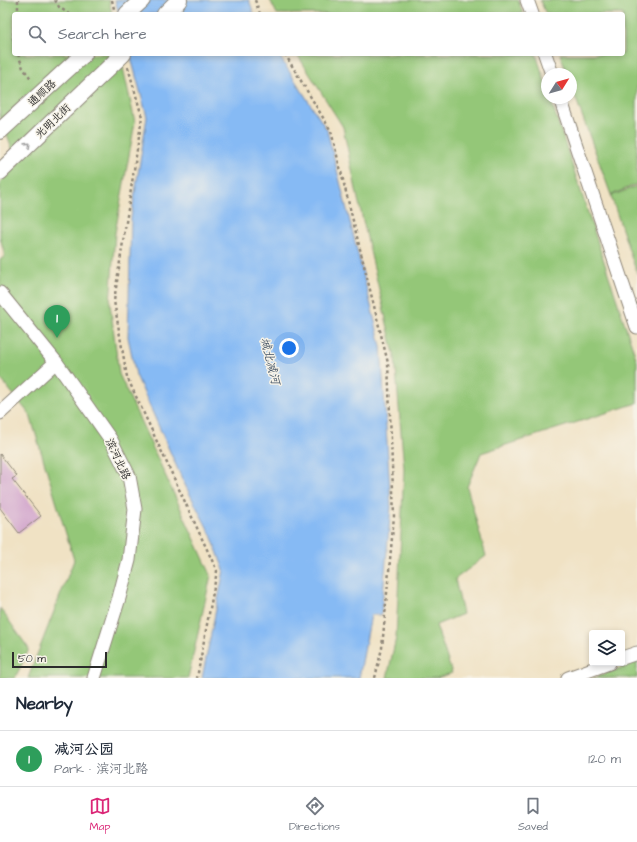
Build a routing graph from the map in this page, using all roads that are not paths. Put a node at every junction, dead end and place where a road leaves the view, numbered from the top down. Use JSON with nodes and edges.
{"nodes":[{"id":1,"x":142,"y":0,"type":"edge"},
{"id":2,"x":179,"y":0,"type":"edge"},
{"id":3,"x":527,"y":0,"type":"edge"},
{"id":4,"x":129,"y":12,"type":"edge"},
{"id":5,"x":167,"y":12,"type":"edge"},
{"id":6,"x":531,"y":12,"type":"edge"},
{"id":7,"x":82,"y":56,"type":"edge"},
{"id":8,"x":121,"y":56,"type":"edge"},
{"id":9,"x":546,"y":56,"type":"edge"},
{"id":10,"x":550,"y":68,"type":"edge"},
{"id":11,"x":562,"y":104,"type":"edge"},
{"id":12,"x":0,"y":131,"type":"edge"},
{"id":13,"x":0,"y":172,"type":"edge"},
{"id":14,"x":0,"y":293,"type":"edge"},
{"id":15,"x":637,"y":327,"type":"edge"},
{"id":16,"x":56,"y":362,"type":"junction"},
{"id":17,"x":0,"y":413,"type":"edge"},
{"id":18,"x":637,"y":653,"type":"edge"},
{"id":19,"x":625,"y":657,"type":"edge"},
{"id":20,"x":601,"y":666,"type":"edge"},
{"id":21,"x":94,"y":678,"type":"edge"},
{"id":22,"x":568,"y":678,"type":"edge"}],
"edges":[{"from":1,"to":4,"type":"main road"},
{"from":2,"to":5,"type":"main road"},
{"from":3,"to":6,"type":"street"},
{"from":7,"to":12,"type":"main road","name":"通顺路"},
{"from":13,"to":8,"type":"main road","name":"光明北街","one_way":true},
{"from":9,"to":10,"type":"street"},
{"from":11,"to":15,"type":"street"},
{"from":14,"to":16,"type":"street","name":"滨河北路"},
{"from":16,"to":17,"type":"street"},
{"from":16,"to":21,"type":"street","name":"滨河北路"},
{"from":18,"to":19,"type":"street"},
{"from":20,"to":22,"type":"street"}]}
